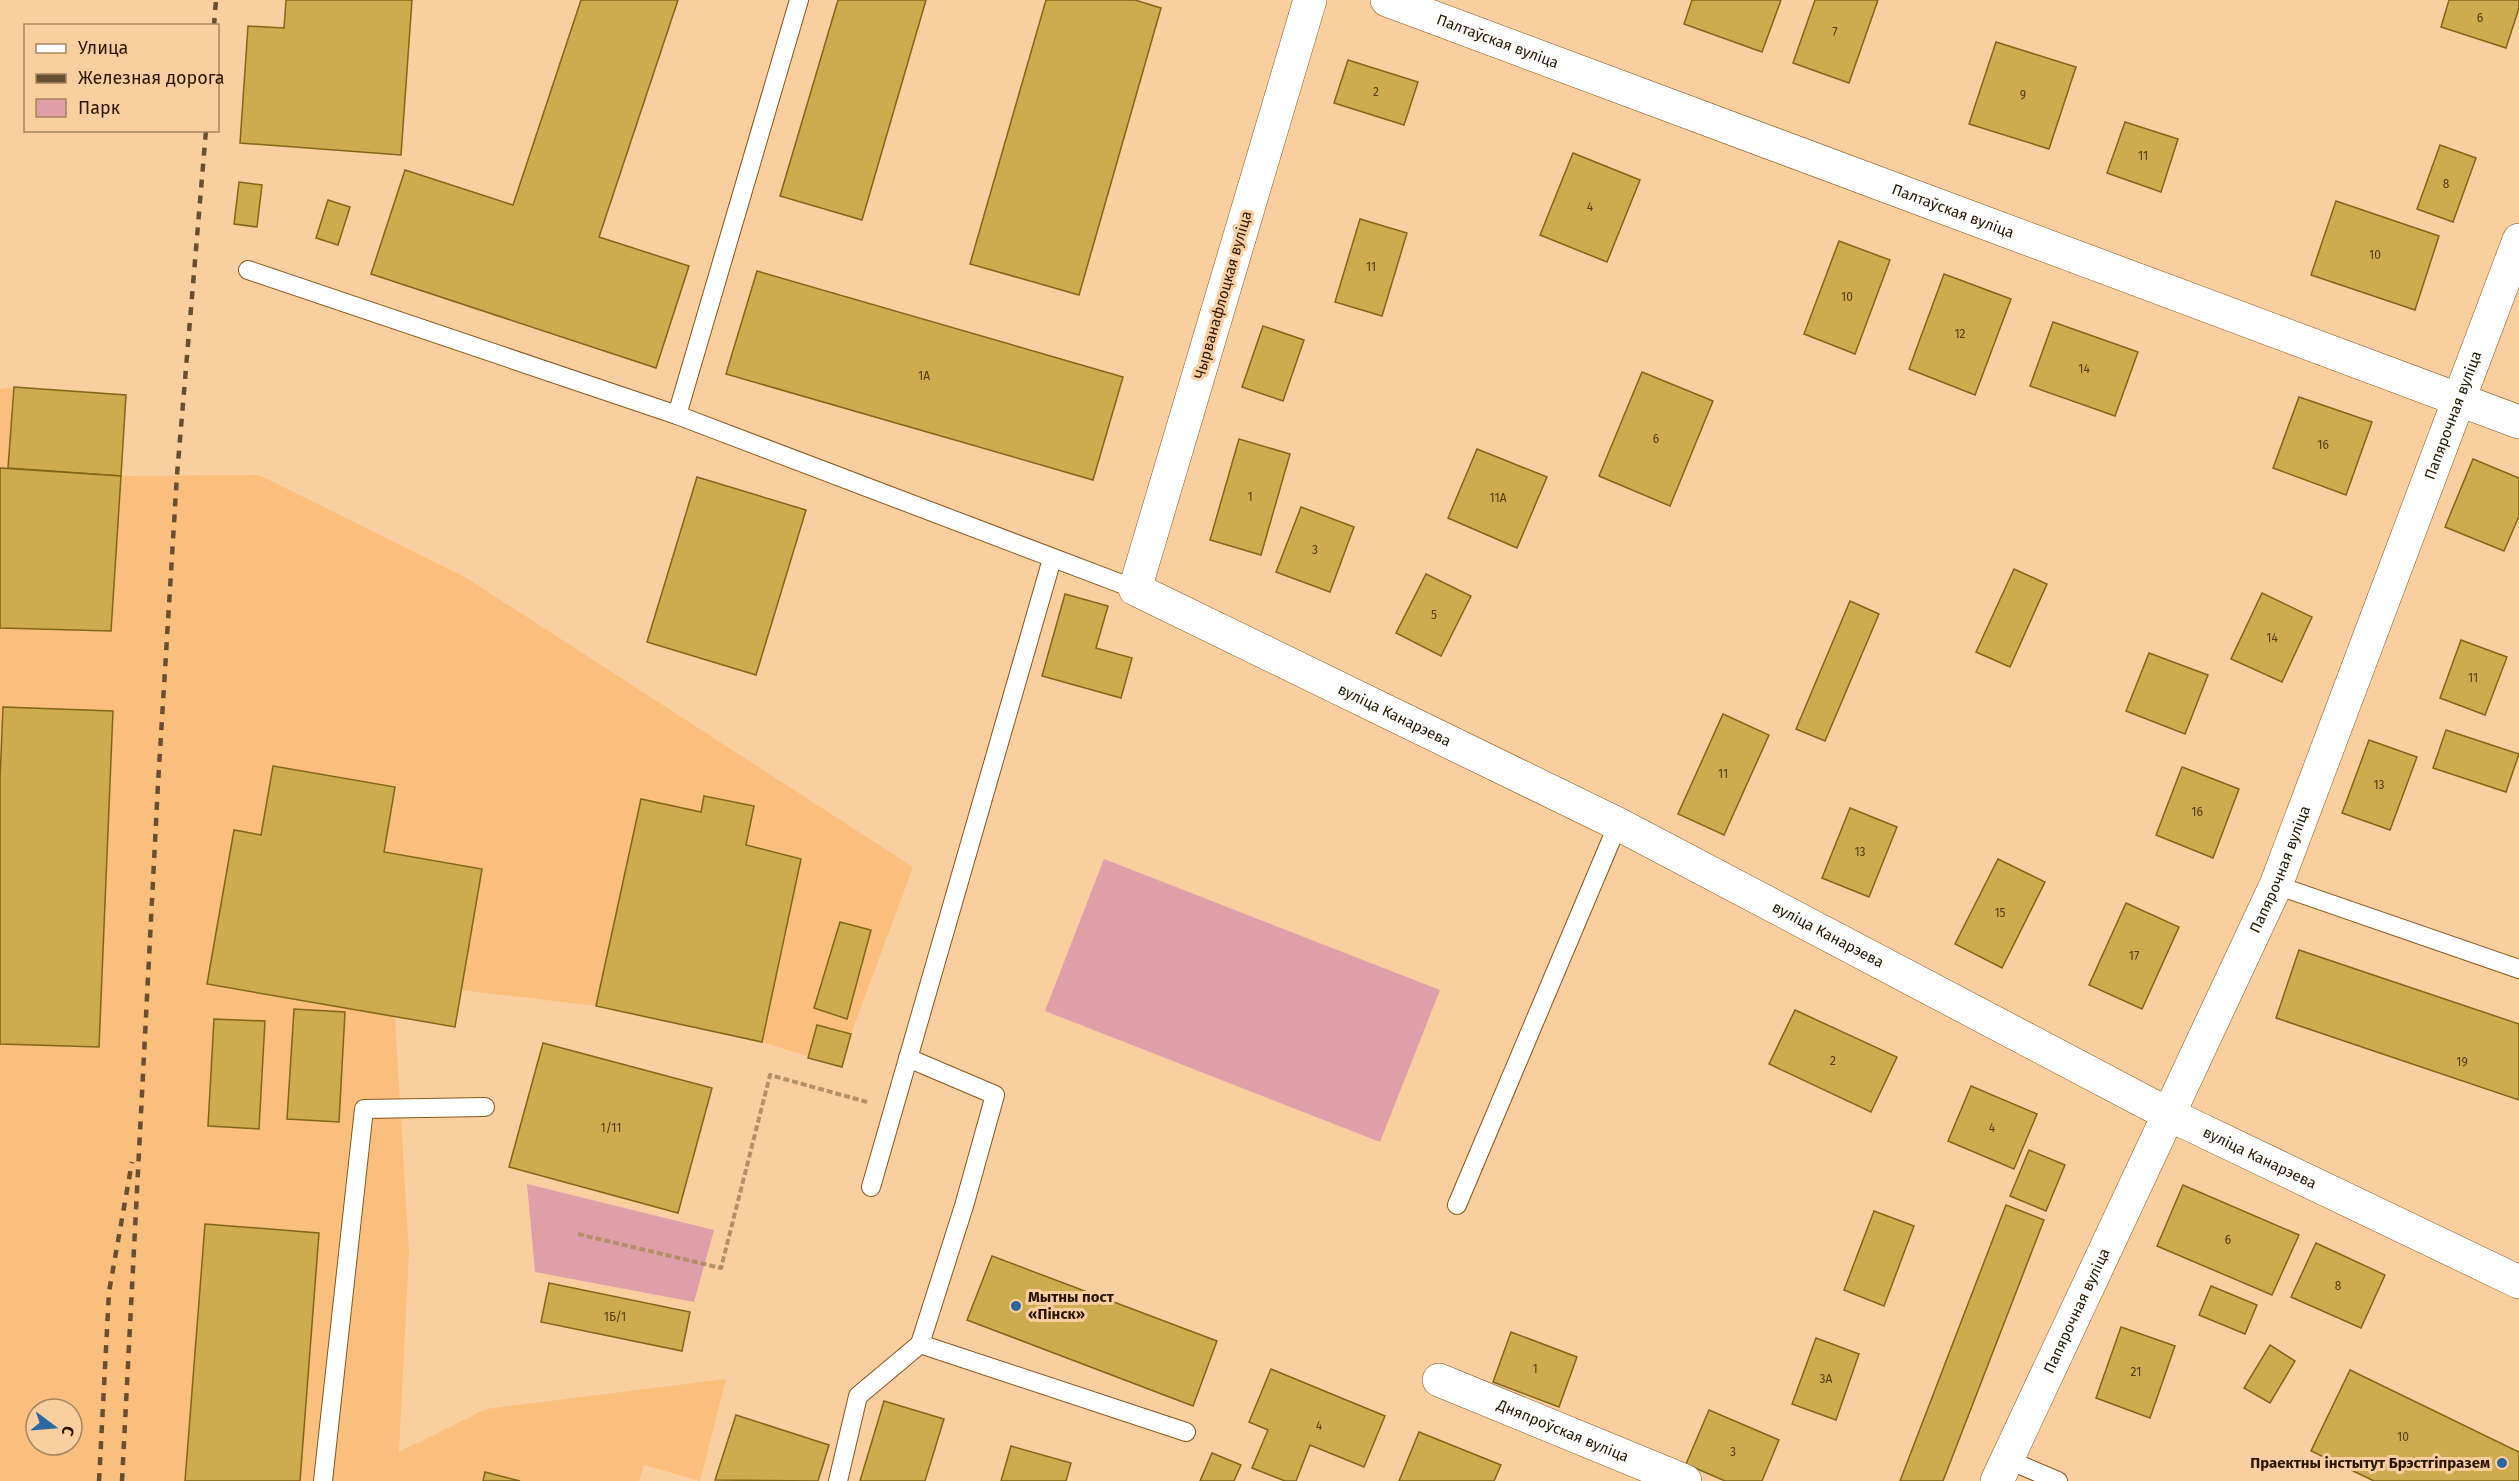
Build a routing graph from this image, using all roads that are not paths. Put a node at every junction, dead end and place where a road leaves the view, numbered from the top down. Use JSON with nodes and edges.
{"nodes":[{"id":1,"x":799,"y":0,"type":"edge"},
{"id":2,"x":1310,"y":0,"type":"edge"},
{"id":3,"x":1387,"y":0,"type":"edge"},
{"id":4,"x":2519,"y":240,"type":"edge"},
{"id":5,"x":248,"y":270,"type":"dead end"},
{"id":6,"x":2458,"y":399,"type":"junction"},
{"id":7,"x":678,"y":415,"type":"junction"},
{"id":8,"x":2519,"y":422,"type":"edge"},
{"id":9,"x":1052,"y":559,"type":"junction"},
{"id":10,"x":1136,"y":589,"type":"junction"},
{"id":11,"x":1617,"y":824,"type":"junction"},
{"id":12,"x":2276,"y":885,"type":"junction"},
{"id":13,"x":2519,"y":969,"type":"edge"},
{"id":14,"x":908,"y":1058,"type":"junction"},
{"id":15,"x":485,"y":1107,"type":"dead end"},
{"id":16,"x":2170,"y":1115,"type":"junction"},
{"id":17,"x":871,"y":1187,"type":"dead end"},
{"id":18,"x":1457,"y":1205,"type":"dead end"},
{"id":19,"x":2519,"y":1282,"type":"edge"},
{"id":20,"x":920,"y":1344,"type":"junction"},
{"id":21,"x":1439,"y":1380,"type":"dead end"},
{"id":22,"x":1186,"y":1432,"type":"dead end"},
{"id":23,"x":2001,"y":1470,"type":"edge"},
{"id":24,"x":323,"y":1481,"type":"edge"},
{"id":25,"x":838,"y":1481,"type":"edge"},
{"id":26,"x":1685,"y":1481,"type":"edge"},
{"id":27,"x":2058,"y":1481,"type":"edge"}],
"edges":[{"from":1,"to":7,"type":"lane"},
{"from":2,"to":10,"type":"street","name":"Чырванафлоцкая вуліца"},
{"from":3,"to":6,"type":"street","name":"Палтаўская вуліца"},
{"from":4,"to":6,"type":"street","name":"Папярочная вуліца"},
{"from":5,"to":7,"type":"lane"},
{"from":6,"to":8,"type":"street","name":"Палтаўская вуліца"},
{"from":6,"to":12,"type":"street","name":"Папярочная вуліца"},
{"from":7,"to":9,"type":"lane"},
{"from":9,"to":10,"type":"lane"},
{"from":9,"to":14,"type":"lane"},
{"from":10,"to":11,"type":"street","name":"вуліца Канарэева"},
{"from":11,"to":16,"type":"street","name":"вуліца Канарэева"},
{"from":11,"to":18,"type":"lane"},
{"from":12,"to":13,"type":"lane"},
{"from":12,"to":16,"type":"street","name":"Папярочная вуліца"},
{"from":14,"to":17,"type":"lane"},
{"from":14,"to":20,"type":"lane"},
{"from":15,"to":24,"type":"lane"},
{"from":16,"to":19,"type":"street","name":"вуліца Канарэева"},
{"from":16,"to":23,"type":"street","name":"Папярочная вуліца"},
{"from":20,"to":22,"type":"lane"},
{"from":20,"to":25,"type":"lane"},
{"from":21,"to":26,"type":"street","name":"Дняпроўская вуліца"},
{"from":23,"to":27,"type":"lane"}]}
